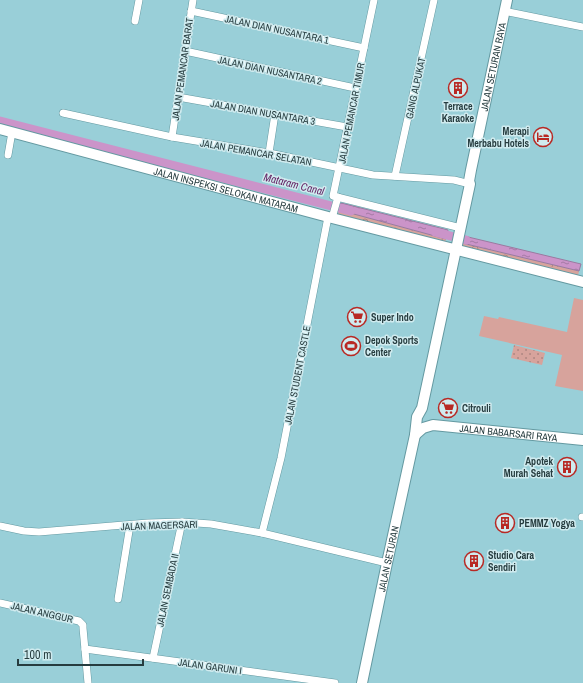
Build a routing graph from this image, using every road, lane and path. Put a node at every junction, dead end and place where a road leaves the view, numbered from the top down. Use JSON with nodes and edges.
{"nodes":[{"id":1,"x":139,"y":0,"type":"edge"},
{"id":2,"x":193,"y":0,"type":"edge"},
{"id":3,"x":374,"y":0,"type":"edge"},
{"id":4,"x":434,"y":0,"type":"edge"},
{"id":5,"x":507,"y":0,"type":"edge"},
{"id":6,"x":191,"y":11,"type":"junction"},
{"id":7,"x":504,"y":11,"type":"junction"},
{"id":8,"x":134,"y":21,"type":"dead end"},
{"id":9,"x":583,"y":27,"type":"edge"},
{"id":10,"x":364,"y":48,"type":"junction"},
{"id":11,"x":185,"y":51,"type":"junction"},
{"id":12,"x":356,"y":88,"type":"junction"},
{"id":13,"x":178,"y":97,"type":"junction"},
{"id":14,"x":63,"y":113,"type":"dead end"},
{"id":15,"x":274,"y":114,"type":"junction"},
{"id":16,"x":347,"y":127,"type":"junction"},
{"id":17,"x":0,"y":129,"type":"edge"},
{"id":18,"x":12,"y":132,"type":"junction"},
{"id":19,"x":172,"y":137,"type":"junction"},
{"id":20,"x":269,"y":153,"type":"junction"},
{"id":21,"x":8,"y":155,"type":"dead end"},
{"id":22,"x":339,"y":168,"type":"junction"},
{"id":23,"x":395,"y":176,"type":"junction"},
{"id":24,"x":469,"y":182,"type":"junction"},
{"id":25,"x":338,"y":199,"type":"junction"},
{"id":26,"x":332,"y":215,"type":"junction"},
{"id":27,"x":458,"y":230,"type":"junction"},
{"id":28,"x":455,"y":249,"type":"junction"},
{"id":29,"x":582,"y":280,"type":"edge"},
{"id":30,"x":422,"y":408,"type":"junction"},
{"id":31,"x":433,"y":426,"type":"junction"},
{"id":32,"x":415,"y":435,"type":"junction"},
{"id":33,"x":583,"y":440,"type":"edge"},
{"id":34,"x":182,"y":522,"type":"junction"},
{"id":35,"x":130,"y":525,"type":"junction"},
{"id":36,"x":0,"y":526,"type":"edge"},
{"id":37,"x":262,"y":533,"type":"junction"},
{"id":38,"x":387,"y":563,"type":"junction"},
{"id":39,"x":118,"y":599,"type":"dead end"},
{"id":40,"x":0,"y":603,"type":"edge"},
{"id":41,"x":85,"y":649,"type":"junction"},
{"id":42,"x":153,"y":658,"type":"junction"},
{"id":43,"x":88,"y":683,"type":"edge"},
{"id":44,"x":335,"y":683,"type":"edge"},
{"id":45,"x":362,"y":683,"type":"edge"}],
"edges":[{"from":1,"to":8,"type":"street"},
{"from":2,"to":6,"type":"street","name":"JALAN PEMANCAR BARAT"},
{"from":3,"to":10,"type":"street","name":"JALAN PEMANCAR TIMUR"},
{"from":4,"to":23,"type":"street","name":"GANG ALPUKAT"},
{"from":5,"to":7,"type":"main road","name":"JALAN SETURAN RAYA"},
{"from":6,"to":10,"type":"street","name":"JALAN DIAN NUSANTARA 1"},
{"from":6,"to":11,"type":"street","name":"JALAN PEMANCAR BARAT"},
{"from":7,"to":9,"type":"street"},
{"from":7,"to":24,"type":"main road","name":"JALAN SETURAN RAYA"},
{"from":10,"to":12,"type":"street","name":"JALAN PEMANCAR TIMUR"},
{"from":11,"to":12,"type":"street","name":"JALAN DIAN NUSANTARA 2"},
{"from":11,"to":13,"type":"street","name":"JALAN PEMANCAR BARAT"},
{"from":12,"to":16,"type":"street","name":"JALAN PEMANCAR TIMUR"},
{"from":13,"to":15,"type":"street","name":"JALAN DIAN NUSANTARA 3"},
{"from":13,"to":19,"type":"street","name":"JALAN PEMANCAR BARAT"},
{"from":14,"to":19,"type":"street","name":"JALAN PEMANCAR SELATAN"},
{"from":15,"to":16,"type":"street","name":"JALAN DIAN NUSANTARA 3"},
{"from":15,"to":20,"type":"street"},
{"from":16,"to":22,"type":"street","name":"JALAN PEMANCAR TIMUR"},
{"from":17,"to":18,"type":"main road","name":"JALAN INSPEKSI SELOKAN MATARAM"},
{"from":18,"to":21,"type":"street"},
{"from":18,"to":26,"type":"main road","name":"JALAN INSPEKSI SELOKAN MATARAM"},
{"from":19,"to":20,"type":"street","name":"JALAN PEMANCAR SELATAN"},
{"from":20,"to":22,"type":"street","name":"JALAN PEMANCAR SELATAN"},
{"from":22,"to":23,"type":"street","name":"JALAN PEMANCAR TIMUR"},
{"from":22,"to":25,"type":"street"},
{"from":23,"to":24,"type":"street","name":"JALAN PEMANCAR TIMUR"},
{"from":24,"to":27,"type":"main road","name":"JALAN SETURAN RAYA"},
{"from":25,"to":26,"type":"street"},
{"from":25,"to":27,"type":"street"},
{"from":26,"to":28,"type":"main road","name":"JALAN INSPEKSI SELOKAN MATARAM"},
{"from":26,"to":37,"type":"street","name":"JALAN STUDENT CASTLE"},
{"from":27,"to":28,"type":"main road","name":"JALAN SETURAN RAYA"},
{"from":28,"to":29,"type":"main road","name":"JALAN INSPEKSI SELOKAN MATARAM"},
{"from":28,"to":30,"type":"main road"},
{"from":30,"to":31,"type":"main road"},
{"from":30,"to":32,"type":"main road"},
{"from":31,"to":32,"type":"main road"},
{"from":31,"to":33,"type":"main road","name":"JALAN BABARSARI RAYA"},
{"from":32,"to":38,"type":"main road","name":"JALAN SETURAN"},
{"from":34,"to":35,"type":"street","name":"JALAN MAGERSARI"},
{"from":34,"to":37,"type":"street","name":"JALAN MAGERSARI"},
{"from":34,"to":42,"type":"street","name":"JALAN SEMBADA II"},
{"from":35,"to":36,"type":"street","name":"JALAN MAGERSARI"},
{"from":35,"to":39,"type":"street"},
{"from":37,"to":38,"type":"street","name":"JALAN MAGERSARI"},
{"from":38,"to":45,"type":"main road","name":"JALAN SETURAN"},
{"from":40,"to":41,"type":"street","name":"JALAN ANGGUR"},
{"from":41,"to":42,"type":"street","name":"JALAN GARUNI I"},
{"from":41,"to":43,"type":"street"},
{"from":42,"to":44,"type":"street","name":"JALAN GARUNI I"}]}
